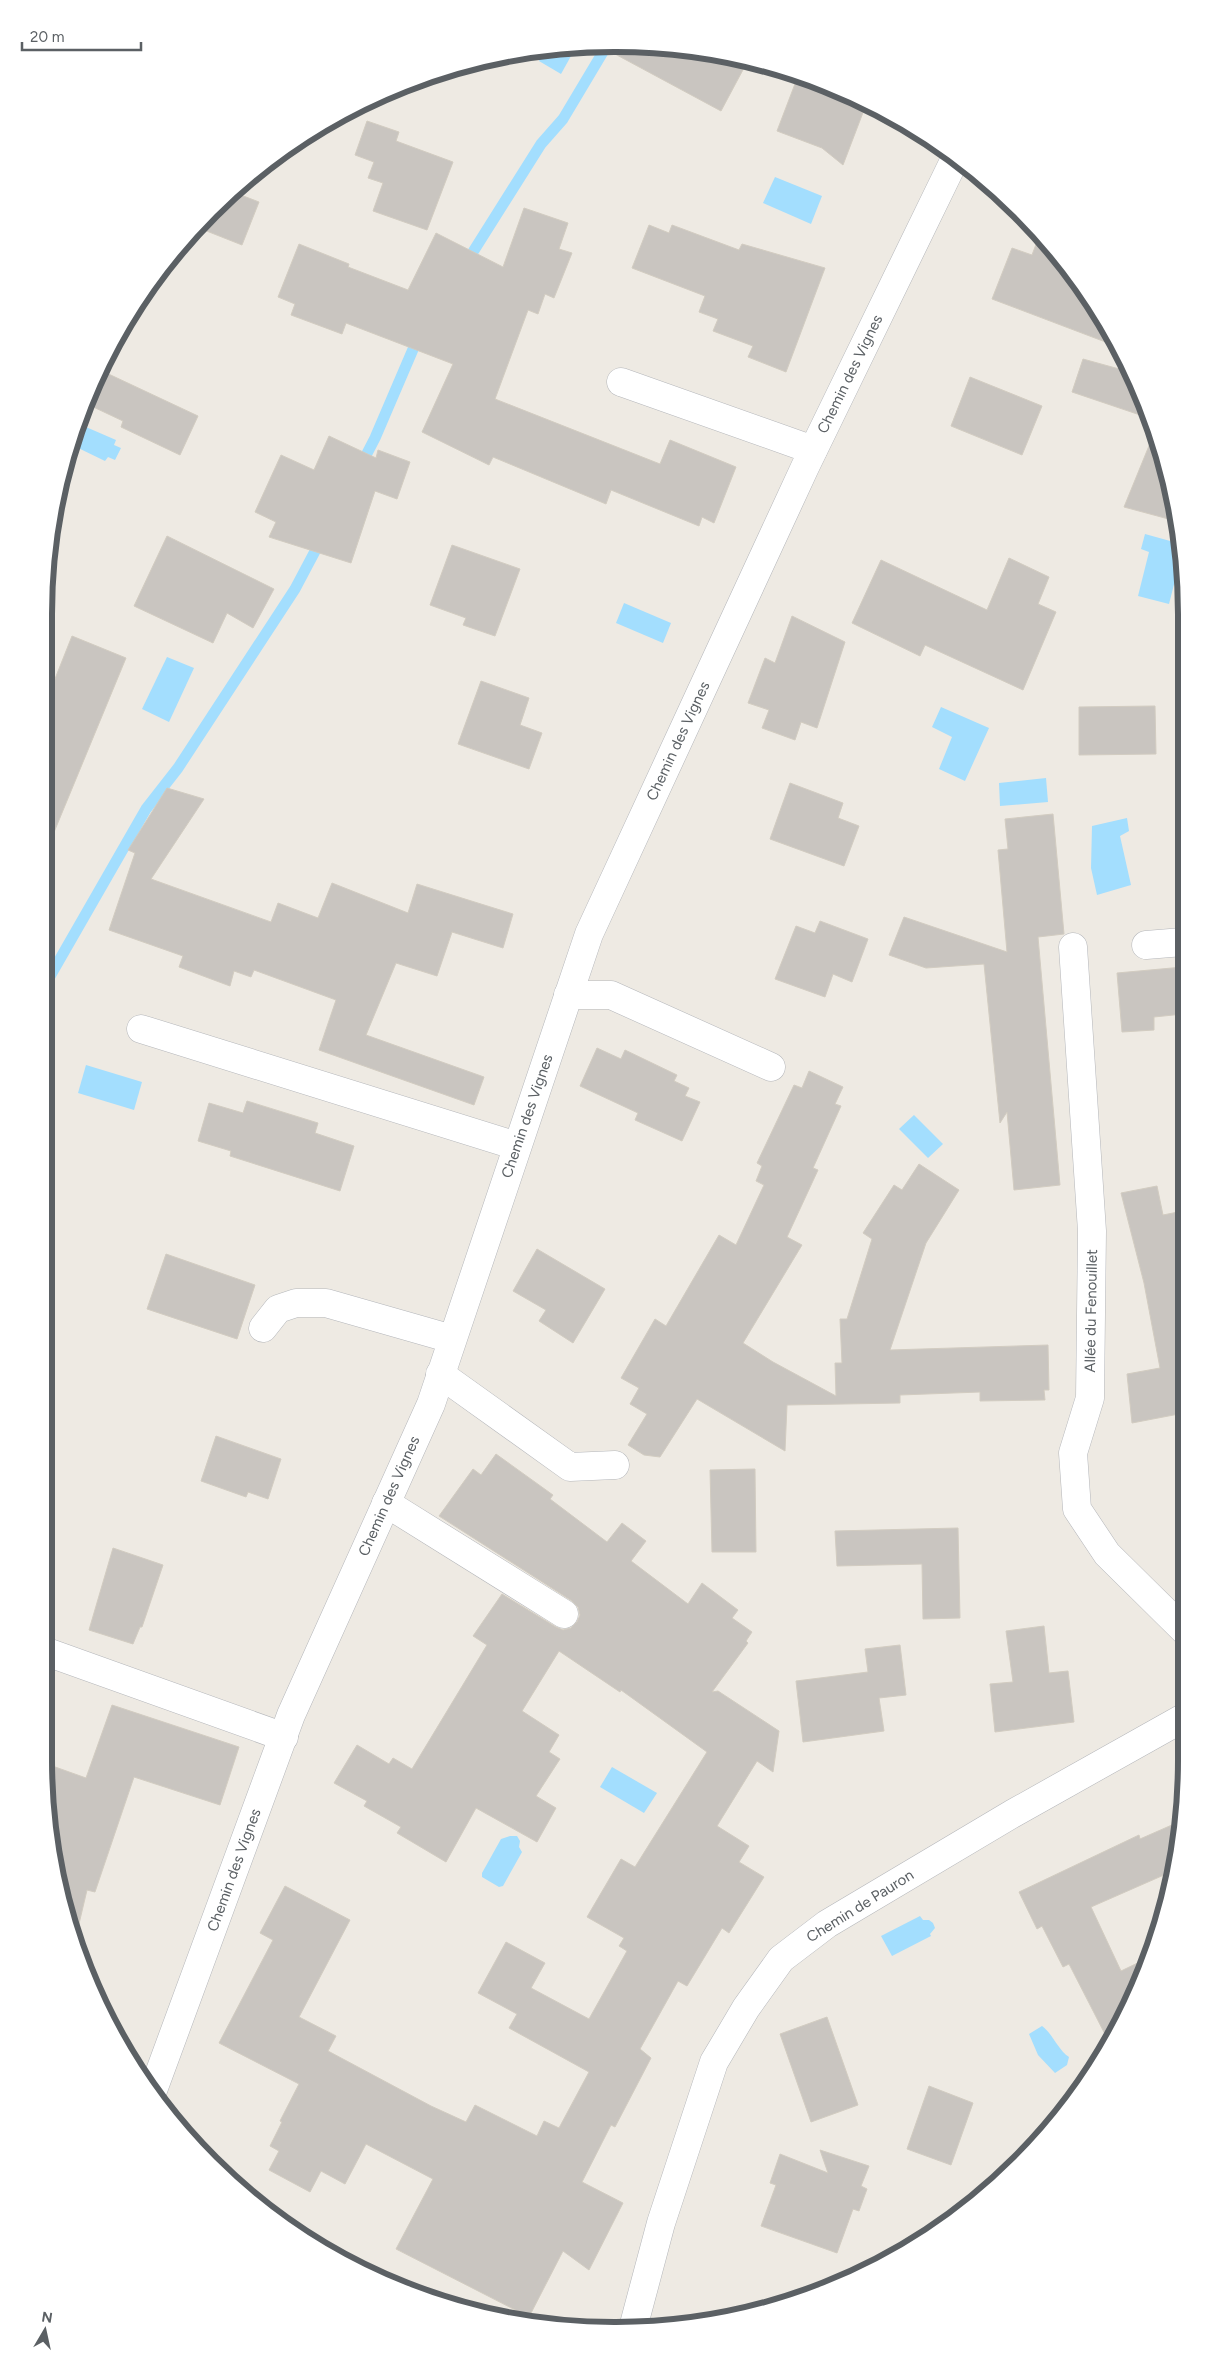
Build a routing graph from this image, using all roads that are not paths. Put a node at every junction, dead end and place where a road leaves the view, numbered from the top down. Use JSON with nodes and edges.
{"nodes":[{"id":1,"x":952,"y":165,"type":"edge"},
{"id":2,"x":621,"y":382,"type":"dead end"},
{"id":3,"x":813,"y":450,"type":"junction"},
{"id":4,"x":1178,"y":942,"type":"edge"},
{"id":5,"x":1146,"y":945,"type":"dead end"},
{"id":6,"x":1072,"y":947,"type":"dead end"},
{"id":7,"x":568,"y":995,"type":"junction"},
{"id":8,"x":141,"y":1029,"type":"dead end"},
{"id":9,"x":771,"y":1067,"type":"dead end"},
{"id":10,"x":517,"y":1146,"type":"junction"},
{"id":11,"x":262,"y":1328,"type":"dead end"},
{"id":12,"x":452,"y":1339,"type":"junction"},
{"id":13,"x":440,"y":1374,"type":"junction"},
{"id":14,"x":615,"y":1465,"type":"dead end"},
{"id":15,"x":386,"y":1504,"type":"junction"},
{"id":16,"x":564,"y":1614,"type":"dead end"},
{"id":17,"x":1178,"y":1626,"type":"edge"},
{"id":18,"x":52,"y":1654,"type":"edge"},
{"id":19,"x":1178,"y":1721,"type":"edge"},
{"id":20,"x":284,"y":1738,"type":"junction"},
{"id":21,"x":155,"y":2084,"type":"edge"},
{"id":22,"x":635,"y":2321,"type":"edge"}],
"edges":[{"from":1,"to":3,"type":"street","name":"Chemin des Vignes"},
{"from":2,"to":3,"type":"street"},
{"from":3,"to":7,"type":"street","name":"Chemin des Vignes"},
{"from":4,"to":5,"type":"street"},
{"from":6,"to":17,"type":"street","name":"Allée du Fenouillet"},
{"from":7,"to":9,"type":"street"},
{"from":7,"to":10,"type":"street","name":"Chemin des Vignes"},
{"from":8,"to":10,"type":"street"},
{"from":10,"to":12,"type":"street","name":"Chemin des Vignes"},
{"from":11,"to":12,"type":"street"},
{"from":12,"to":13,"type":"street","name":"Chemin des Vignes"},
{"from":13,"to":14,"type":"street"},
{"from":13,"to":15,"type":"street","name":"Chemin des Vignes"},
{"from":15,"to":16,"type":"street"},
{"from":15,"to":20,"type":"street","name":"Chemin des Vignes"},
{"from":18,"to":20,"type":"street"},
{"from":19,"to":22,"type":"street","name":"Chemin de Pauron"},
{"from":20,"to":21,"type":"street","name":"Chemin des Vignes"}]}
